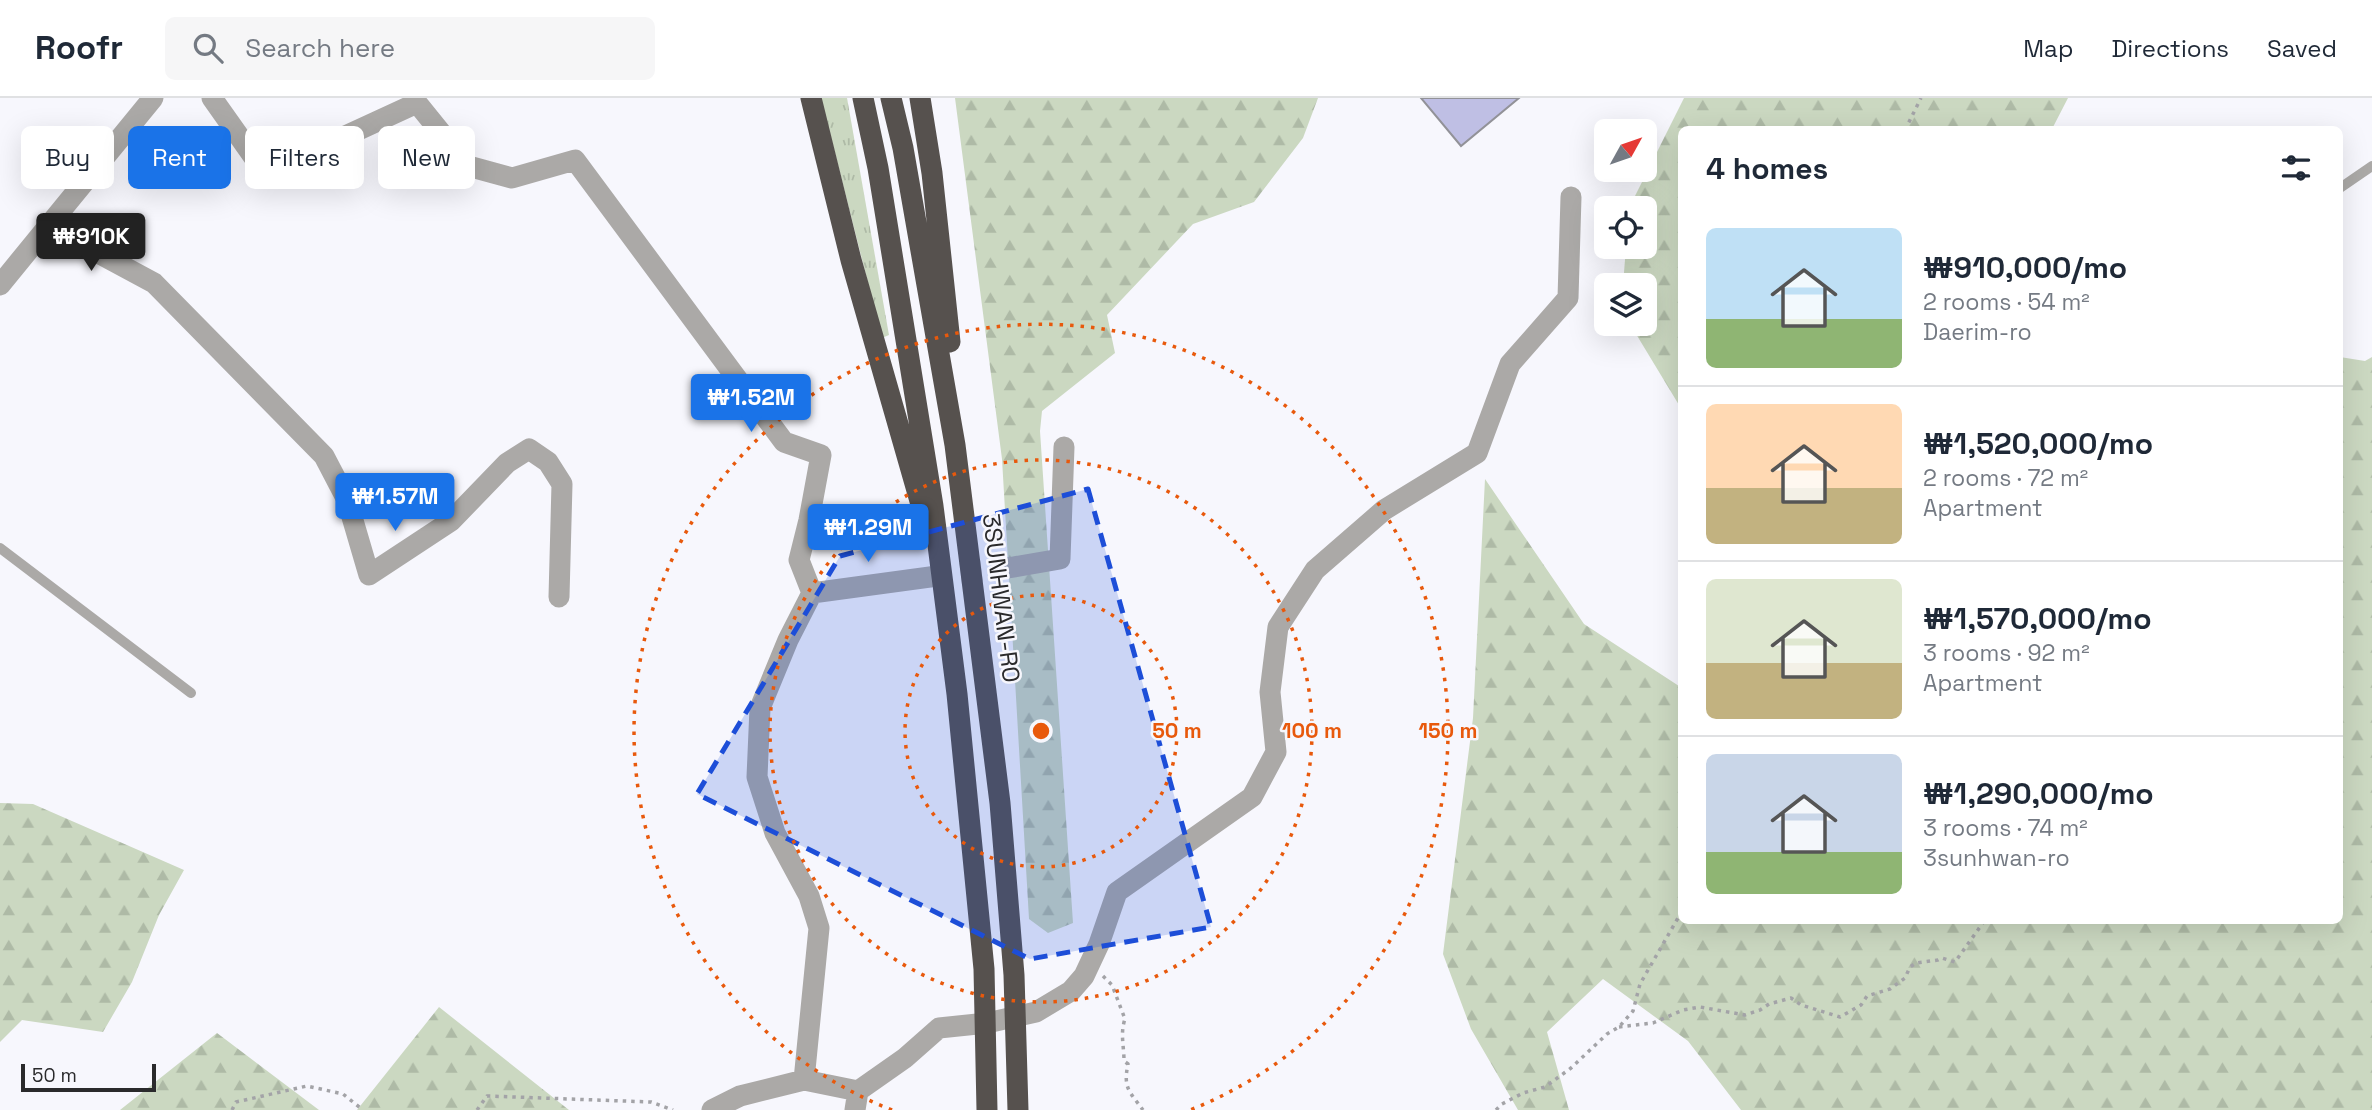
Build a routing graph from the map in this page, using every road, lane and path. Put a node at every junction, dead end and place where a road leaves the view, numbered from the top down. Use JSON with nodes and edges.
{"nodes":[{"id":1,"x":153,"y":98,"type":"edge"},
{"id":2,"x":212,"y":98,"type":"edge"},
{"id":3,"x":811,"y":98,"type":"edge"},
{"id":4,"x":863,"y":98,"type":"edge"},
{"id":5,"x":891,"y":98,"type":"edge"},
{"id":6,"x":920,"y":98,"type":"edge"},
{"id":7,"x":1921,"y":98,"type":"edge"},
{"id":8,"x":1907,"y":126,"type":"edge"},
{"id":9,"x":2372,"y":166,"type":"edge"},
{"id":10,"x":2343,"y":186,"type":"edge"},
{"id":11,"x":1571,"y":197,"type":"dead end"},
{"id":12,"x":48,"y":226,"type":"junction"},
{"id":13,"x":0,"y":285,"type":"edge"},
{"id":14,"x":1064,"y":447,"type":"dead end"},
{"id":15,"x":0,"y":548,"type":"edge"},
{"id":16,"x":1008,"y":568,"type":"tunnel mouth"},
{"id":17,"x":937,"y":582,"type":"junction"},
{"id":18,"x":812,"y":593,"type":"junction"},
{"id":19,"x":559,"y":597,"type":"dead end"},
{"id":20,"x":191,"y":693,"type":"dead end"},
{"id":21,"x":989,"y":713,"type":"junction"},
{"id":22,"x":1678,"y":918,"type":"edge"},
{"id":23,"x":1982,"y":924,"type":"edge"},
{"id":24,"x":1084,"y":976,"type":"junction"},
{"id":25,"x":1619,"y":1027,"type":"junction"},
{"id":26,"x":804,"y":1080,"type":"junction"},
{"id":27,"x":856,"y":1100,"type":"edge"},
{"id":28,"x":232,"y":1110,"type":"edge"},
{"id":29,"x":363,"y":1110,"type":"edge"},
{"id":30,"x":477,"y":1110,"type":"edge"},
{"id":31,"x":673,"y":1110,"type":"edge"},
{"id":32,"x":712,"y":1110,"type":"edge"},
{"id":33,"x":987,"y":1110,"type":"edge"},
{"id":34,"x":1018,"y":1110,"type":"edge"},
{"id":35,"x":1143,"y":1110,"type":"edge"},
{"id":36,"x":1496,"y":1110,"type":"edge"}],
"edges":[{"from":1,"to":12,"type":"street"},
{"from":2,"to":18,"type":"street"},
{"from":3,"to":17,"type":"highway"},
{"from":4,"to":17,"type":"highway"},
{"from":5,"to":21,"type":"highway","name":"3SUNHWAN-RO"},
{"from":6,"to":21,"type":"highway"},
{"from":7,"to":8,"type":"path"},
{"from":9,"to":10,"type":"lane"},
{"from":11,"to":24,"type":"street"},
{"from":12,"to":13,"type":"street"},
{"from":12,"to":19,"type":"street"},
{"from":14,"to":16,"type":"street"},
{"from":15,"to":20,"type":"lane"},
{"from":17,"to":18,"type":"street"},
{"from":17,"to":33,"type":"highway"},
{"from":18,"to":26,"type":"street"},
{"from":21,"to":34,"type":"highway","name":"3SUNHWAN-RO"},
{"from":22,"to":25,"type":"path"},
{"from":23,"to":25,"type":"path"},
{"from":24,"to":27,"type":"street"},
{"from":24,"to":35,"type":"path"},
{"from":25,"to":36,"type":"path"},
{"from":26,"to":27,"type":"street"},
{"from":26,"to":32,"type":"street"},
{"from":28,"to":29,"type":"path"},
{"from":30,"to":31,"type":"path"}]}
